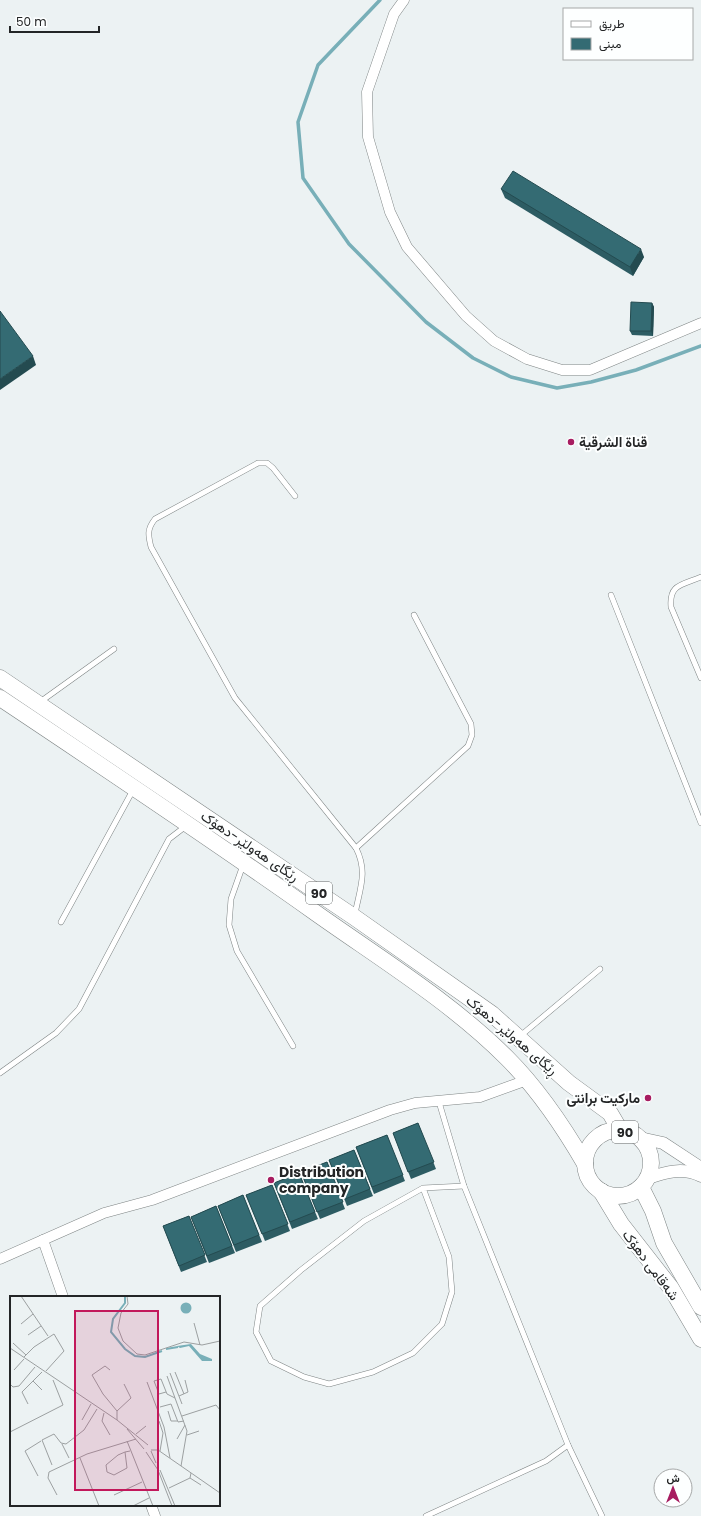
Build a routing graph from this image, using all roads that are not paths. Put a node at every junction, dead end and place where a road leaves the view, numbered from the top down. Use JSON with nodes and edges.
{"nodes":[{"id":1,"x":404,"y":0,"type":"edge"},
{"id":2,"x":701,"y":323,"type":"edge"},
{"id":3,"x":295,"y":496,"type":"dead end"},
{"id":4,"x":701,"y":577,"type":"edge"},
{"id":5,"x":611,"y":596,"type":"dead end"},
{"id":6,"x":414,"y":615,"type":"dead end"},
{"id":7,"x":114,"y":649,"type":"dead end"},
{"id":8,"x":0,"y":678,"type":"edge"},
{"id":9,"x":701,"y":678,"type":"edge"},
{"id":10,"x":0,"y":698,"type":"edge"},
{"id":11,"x":38,"y":703,"type":"junction"},
{"id":12,"x":134,"y":788,"type":"junction"},
{"id":13,"x":701,"y":822,"type":"edge"},
{"id":14,"x":188,"y":824,"type":"junction"},
{"id":15,"x":356,"y":848,"type":"junction"},
{"id":16,"x":244,"y":862,"type":"junction"},
{"id":17,"x":354,"y":917,"type":"junction"},
{"id":18,"x":61,"y":922,"type":"dead end"},
{"id":19,"x":600,"y":969,"type":"dead end"},
{"id":20,"x":517,"y":1039,"type":"junction"},
{"id":21,"x":293,"y":1046,"type":"dead end"},
{"id":22,"x":0,"y":1073,"type":"edge"},
{"id":23,"x":527,"y":1080,"type":"junction"},
{"id":24,"x":439,"y":1102,"type":"junction"},
{"id":25,"x":620,"y":1130,"type":"junction"},
{"id":26,"x":640,"y":1138,"type":"junction"},
{"id":27,"x":585,"y":1164,"type":"junction"},
{"id":28,"x":701,"y":1168,"type":"edge"},
{"id":29,"x":701,"y":1176,"type":"edge"},
{"id":30,"x":644,"y":1183,"type":"junction"},
{"id":31,"x":464,"y":1186,"type":"junction"},
{"id":32,"x":423,"y":1188,"type":"junction"},
{"id":33,"x":601,"y":1191,"type":"junction"},
{"id":34,"x":43,"y":1240,"type":"junction"},
{"id":35,"x":0,"y":1259,"type":"edge"},
{"id":36,"x":63,"y":1296,"type":"edge"},
{"id":37,"x":701,"y":1307,"type":"edge"},
{"id":38,"x":701,"y":1339,"type":"edge"},
{"id":39,"x":568,"y":1445,"type":"junction"},
{"id":40,"x":151,"y":1506,"type":"edge"},
{"id":41,"x":156,"y":1516,"type":"edge"},
{"id":42,"x":426,"y":1516,"type":"edge"},
{"id":43,"x":602,"y":1516,"type":"edge"}],
"edges":[{"from":1,"to":2,"type":"street"},
{"from":3,"to":15,"type":"lane"},
{"from":4,"to":9,"type":"lane"},
{"from":5,"to":13,"type":"lane"},
{"from":6,"to":15,"type":"lane"},
{"from":7,"to":11,"type":"lane"},
{"from":8,"to":11,"type":"highway","name":"ڕێگای هەولێر-دهۆک","number":"90"},
{"from":10,"to":12,"type":"highway","name":"ڕێگای هەولێر-دهۆک","number":"90"},
{"from":11,"to":17,"type":"highway","name":"ڕێگای هەولێر-دهۆک","number":"90"},
{"from":12,"to":14,"type":"highway","name":"ڕێگای هەولێر-دهۆک","number":"90"},
{"from":12,"to":18,"type":"lane"},
{"from":14,"to":16,"type":"highway","name":"ڕێگای هەولێر-دهۆک","number":"90"},
{"from":14,"to":22,"type":"lane"},
{"from":15,"to":17,"type":"lane"},
{"from":16,"to":21,"type":"lane"},
{"from":16,"to":23,"type":"highway","name":"ڕێگای هەولێر-دهۆک","number":"90"},
{"from":17,"to":20,"type":"highway","name":"ڕێگای هەولێر-دهۆک","number":"90"},
{"from":19,"to":20,"type":"lane"},
{"from":20,"to":25,"type":"highway","name":"ڕێگای هەولێر-دهۆک","number":"90"},
{"from":23,"to":24,"type":"street"},
{"from":23,"to":27,"type":"highway","name":"ڕێگای هەولێر-دهۆک","number":"90"},
{"from":24,"to":31,"type":"lane"},
{"from":24,"to":34,"type":"street"},
{"from":25,"to":26,"type":"highway","number":"90"},
{"from":25,"to":27,"type":"highway","number":"90"},
{"from":26,"to":28,"type":"street"},
{"from":26,"to":30,"type":"highway","number":"90"},
{"from":27,"to":33,"type":"highway","number":"90"},
{"from":29,"to":30,"type":"street"},
{"from":30,"to":33,"type":"highway"},
{"from":30,"to":37,"type":"highway","name":"شەقامی دهۆک"},
{"from":31,"to":32,"type":"lane"},
{"from":31,"to":39,"type":"lane"},
{"from":32,"to":32,"type":"lane"},
{"from":33,"to":38,"type":"highway","name":"شەقامی دهۆک","number":"90"},
{"from":34,"to":35,"type":"street"},
{"from":34,"to":36,"type":"street"},
{"from":39,"to":42,"type":"lane"},
{"from":39,"to":43,"type":"lane"},
{"from":40,"to":41,"type":"street"}]}
